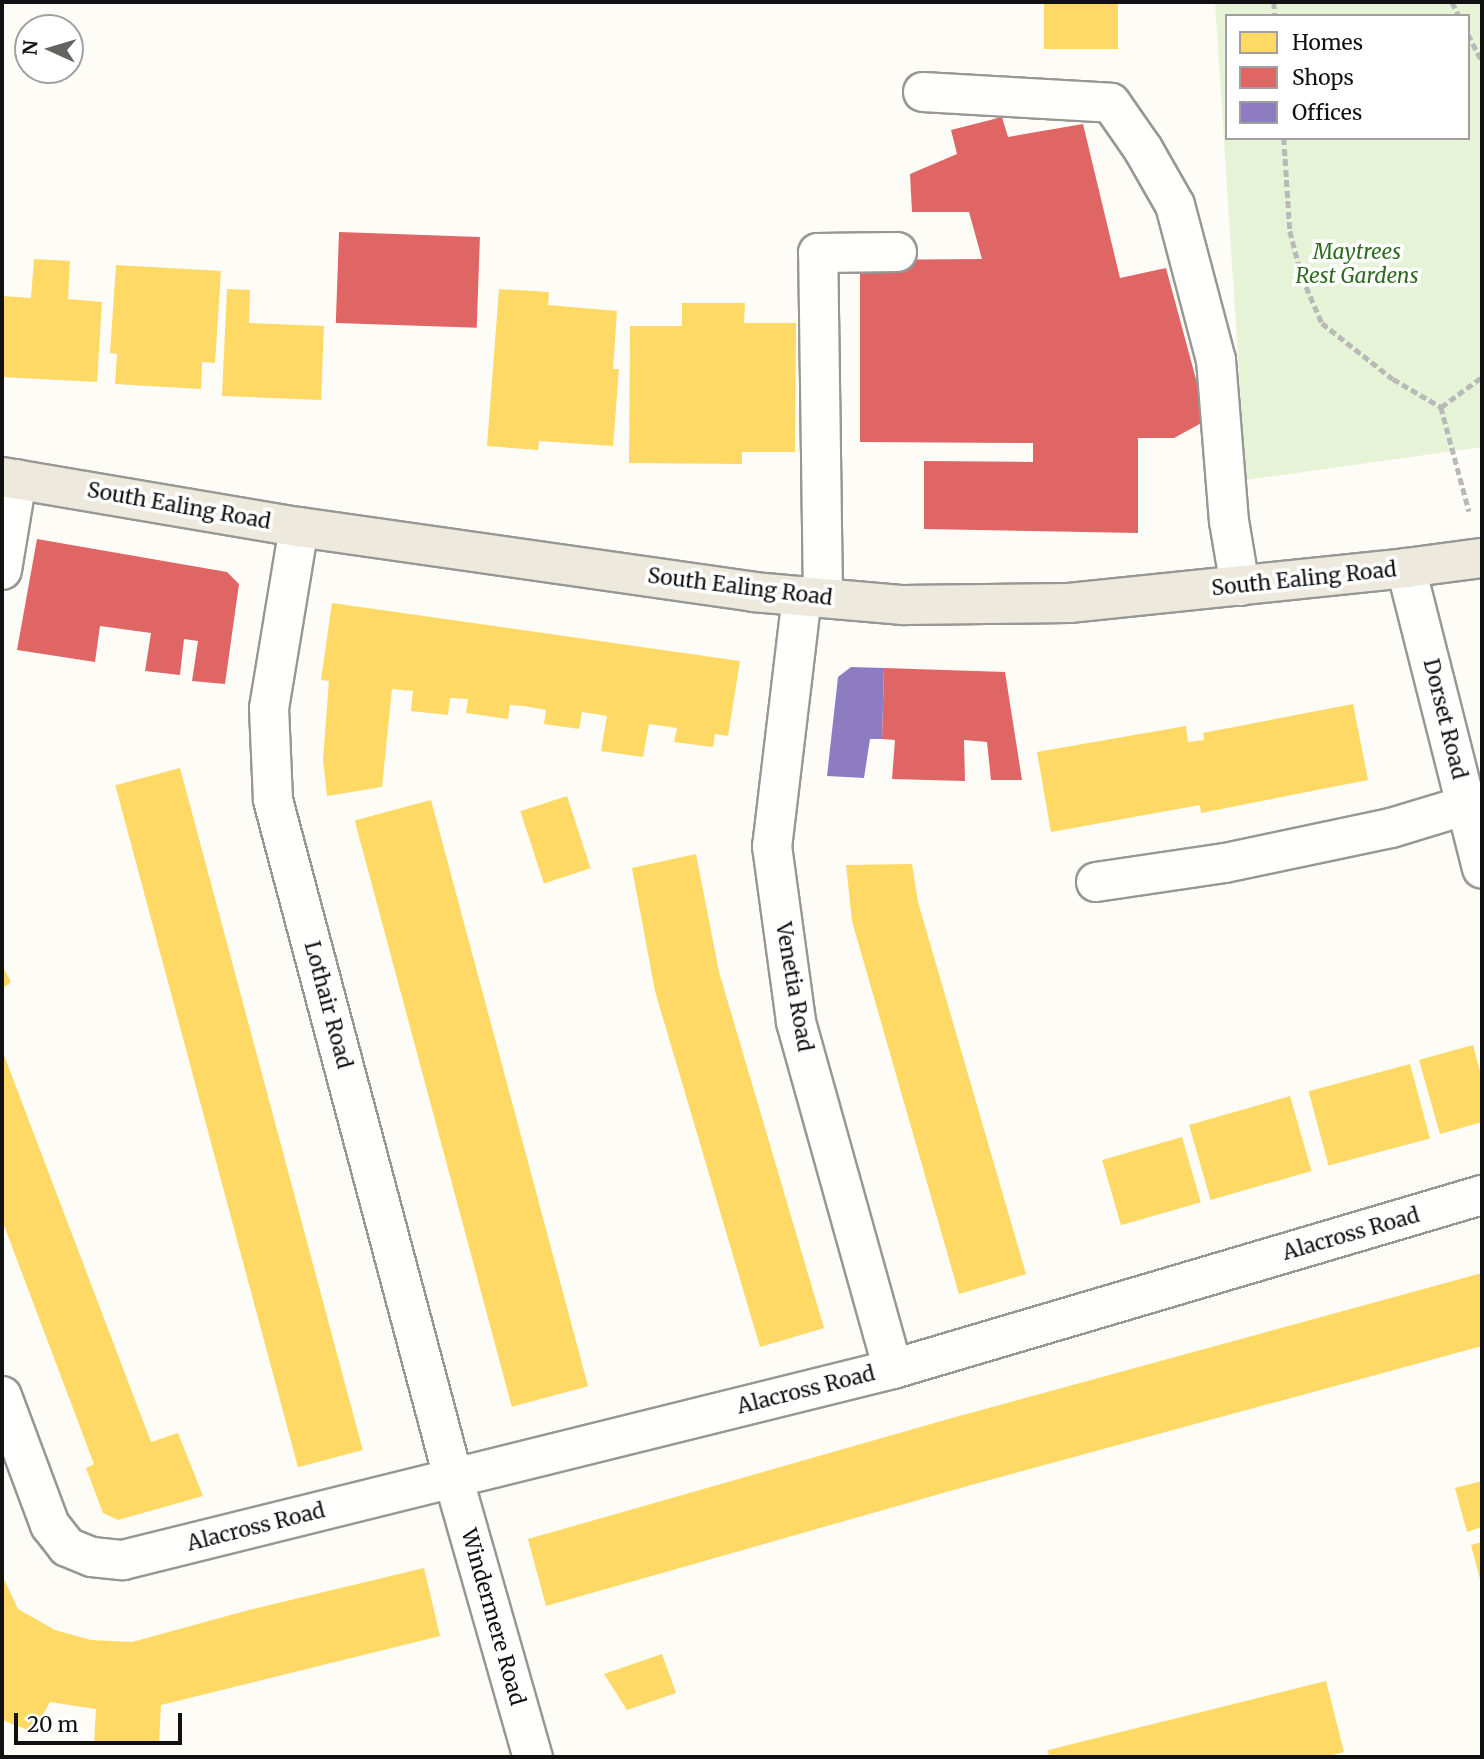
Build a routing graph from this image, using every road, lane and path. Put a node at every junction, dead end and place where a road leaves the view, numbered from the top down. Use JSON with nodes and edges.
{"nodes":[{"id":1,"x":1470,"y":38,"type":"edge"},
{"id":2,"x":1482,"y":62,"type":"edge"},
{"id":3,"x":923,"y":92,"type":"dead end"},
{"id":4,"x":1284,"y":140,"type":"edge"},
{"id":5,"x":897,"y":252,"type":"dead end"},
{"id":6,"x":1482,"y":377,"type":"edge"},
{"id":7,"x":1441,"y":407,"type":"junction"},
{"id":8,"x":9,"y":478,"type":"edge"},
{"id":9,"x":299,"y":527,"type":"junction"},
{"id":10,"x":1481,"y":558,"type":"edge"},
{"id":11,"x":1406,"y":568,"type":"junction"},
{"id":12,"x":2,"y":570,"type":"edge"},
{"id":13,"x":1240,"y":586,"type":"junction"},
{"id":14,"x":813,"y":597,"type":"junction"},
{"id":15,"x":1467,"y":805,"type":"junction"},
{"id":16,"x":1482,"y":869,"type":"edge"},
{"id":17,"x":1096,"y":882,"type":"dead end"},
{"id":18,"x":1482,"y":1195,"type":"edge"},
{"id":19,"x":893,"y":1369,"type":"junction"},
{"id":20,"x":2,"y":1396,"type":"edge"},
{"id":21,"x":453,"y":1476,"type":"junction"},
{"id":22,"x":533,"y":1757,"type":"edge"}],
"edges":[{"from":1,"to":2,"type":"path"},
{"from":3,"to":13,"type":"street"},
{"from":4,"to":7,"type":"path"},
{"from":5,"to":14,"type":"street","name":"Venetia Road"},
{"from":6,"to":7,"type":"path"},
{"from":7,"to":10,"type":"path"},
{"from":8,"to":9,"type":"main road","name":"South Ealing Road"},
{"from":8,"to":12,"type":"street"},
{"from":9,"to":14,"type":"main road","name":"South Ealing Road"},
{"from":9,"to":21,"type":"street","name":"Lothair Road"},
{"from":10,"to":11,"type":"main road","name":"South Ealing Road"},
{"from":11,"to":13,"type":"main road","name":"South Ealing Road"},
{"from":11,"to":15,"type":"street","name":"Dorset Road"},
{"from":13,"to":14,"type":"main road","name":"South Ealing Road"},
{"from":14,"to":19,"type":"street","name":"Venetia Road"},
{"from":15,"to":16,"type":"street","name":"Dorset Road"},
{"from":15,"to":17,"type":"street"},
{"from":18,"to":19,"type":"street","name":"Alacross Road"},
{"from":19,"to":21,"type":"street","name":"Alacross Road"},
{"from":20,"to":21,"type":"street","name":"Alacross Road"},
{"from":21,"to":22,"type":"street","name":"Windermere Road"}]}
